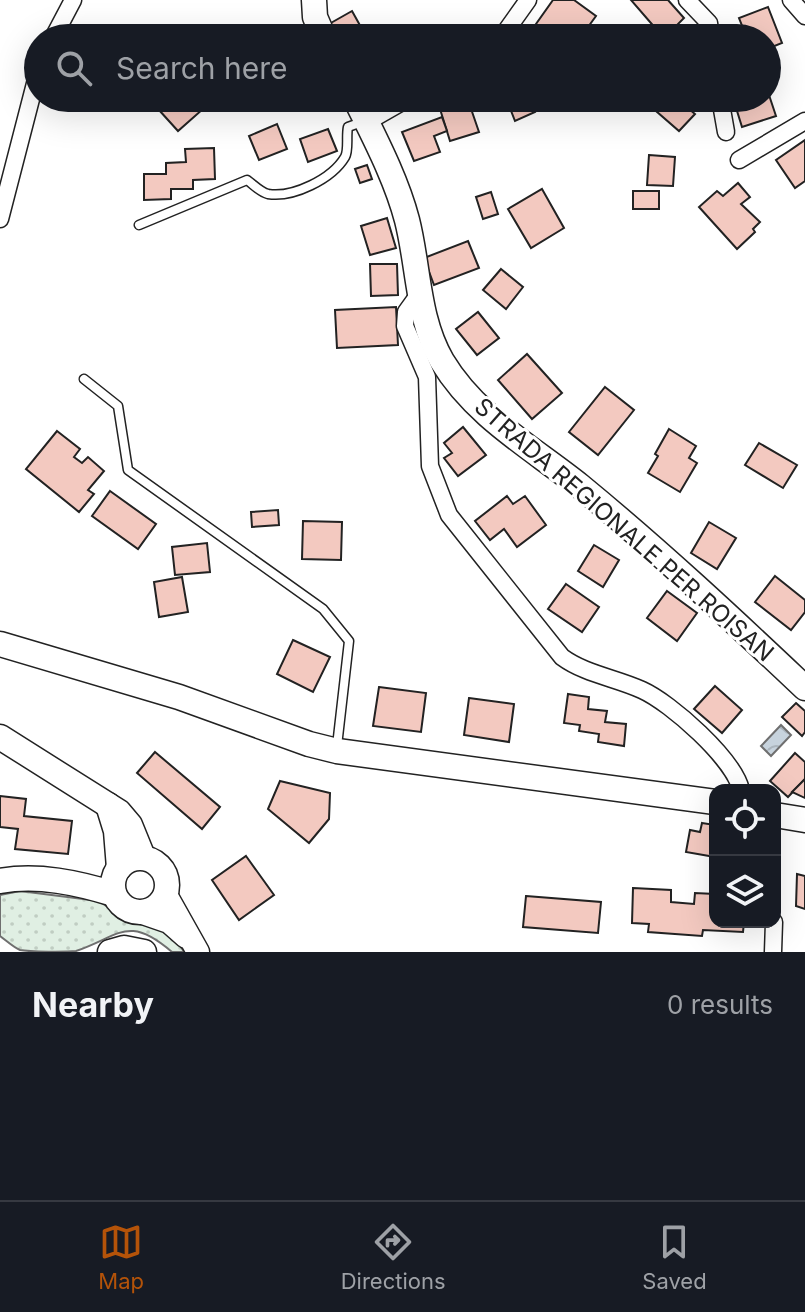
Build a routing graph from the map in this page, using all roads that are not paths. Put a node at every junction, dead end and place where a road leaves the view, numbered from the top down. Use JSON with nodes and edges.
{"nodes":[{"id":1,"x":73,"y":0,"type":"edge"},
{"id":2,"x":314,"y":0,"type":"edge"},
{"id":3,"x":528,"y":0,"type":"edge"},
{"id":4,"x":687,"y":0,"type":"edge"},
{"id":5,"x":791,"y":0,"type":"edge"},
{"id":6,"x":805,"y":16,"type":"edge"},
{"id":7,"x":60,"y":24,"type":"edge"},
{"id":8,"x":318,"y":24,"type":"edge"},
{"id":9,"x":511,"y":24,"type":"edge"},
{"id":10,"x":709,"y":24,"type":"edge"},
{"id":11,"x":28,"y":112,"type":"edge"},
{"id":12,"x":362,"y":112,"type":"edge"},
{"id":13,"x":384,"y":112,"type":"edge"},
{"id":14,"x":722,"y":112,"type":"edge"},
{"id":15,"x":805,"y":121,"type":"edge"},
{"id":16,"x":367,"y":122,"type":"junction"},
{"id":17,"x":726,"y":132,"type":"dead end"},
{"id":18,"x":739,"y":160,"type":"dead end"},
{"id":19,"x":0,"y":219,"type":"edge"},
{"id":20,"x":139,"y":225,"type":"dead end"},
{"id":21,"x":419,"y":294,"type":"junction"},
{"id":22,"x":84,"y":379,"type":"dead end"},
{"id":23,"x":0,"y":644,"type":"edge"},
{"id":24,"x":805,"y":688,"type":"edge"},
{"id":25,"x":0,"y":737,"type":"edge"},
{"id":26,"x":337,"y":751,"type":"junction"},
{"id":27,"x":738,"y":784,"type":"edge"},
{"id":28,"x":709,"y":801,"type":"edge"},
{"id":29,"x":106,"y":802,"type":"junction"},
{"id":30,"x":781,"y":816,"type":"edge"},
{"id":31,"x":805,"y":820,"type":"edge"},
{"id":32,"x":143,"y":857,"type":"junction"},
{"id":33,"x":116,"y":878,"type":"junction"},
{"id":34,"x":0,"y":881,"type":"edge"},
{"id":35,"x":166,"y":895,"type":"junction"},
{"id":36,"x":140,"y":912,"type":"junction"},
{"id":37,"x":774,"y":928,"type":"edge"},
{"id":38,"x":196,"y":948,"type":"edge"},
{"id":39,"x":110,"y":952,"type":"edge"},
{"id":40,"x":144,"y":952,"type":"edge"},
{"id":41,"x":773,"y":952,"type":"edge"}],
"edges":[{"from":1,"to":7,"type":"street"},
{"from":2,"to":8,"type":"main road"},
{"from":3,"to":9,"type":"street"},
{"from":4,"to":10,"type":"street"},
{"from":5,"to":6,"type":"street"},
{"from":11,"to":19,"type":"street"},
{"from":12,"to":16,"type":"main road","name":"STRADA REGIONALE PER ROISAN"},
{"from":13,"to":16,"type":"street"},
{"from":14,"to":17,"type":"street"},
{"from":15,"to":18,"type":"street"},
{"from":16,"to":20,"type":"lane"},
{"from":16,"to":21,"type":"main road","name":"STRADA REGIONALE PER ROISAN"},
{"from":21,"to":24,"type":"main road","name":"STRADA REGIONALE PER ROISAN"},
{"from":21,"to":27,"type":"street"},
{"from":22,"to":26,"type":"lane"},
{"from":23,"to":26,"type":"main road"},
{"from":25,"to":29,"type":"main road"},
{"from":26,"to":28,"type":"main road"},
{"from":29,"to":32,"type":"main road"},
{"from":29,"to":33,"type":"main road"},
{"from":30,"to":31,"type":"main road"},
{"from":32,"to":33,"type":"main road"},
{"from":32,"to":35,"type":"main road"},
{"from":33,"to":34,"type":"main road"},
{"from":33,"to":36,"type":"main road"},
{"from":35,"to":36,"type":"main road"},
{"from":35,"to":38,"type":"street"},
{"from":36,"to":38,"type":"street"},
{"from":37,"to":41,"type":"street"},
{"from":39,"to":40,"type":"main road"}]}
